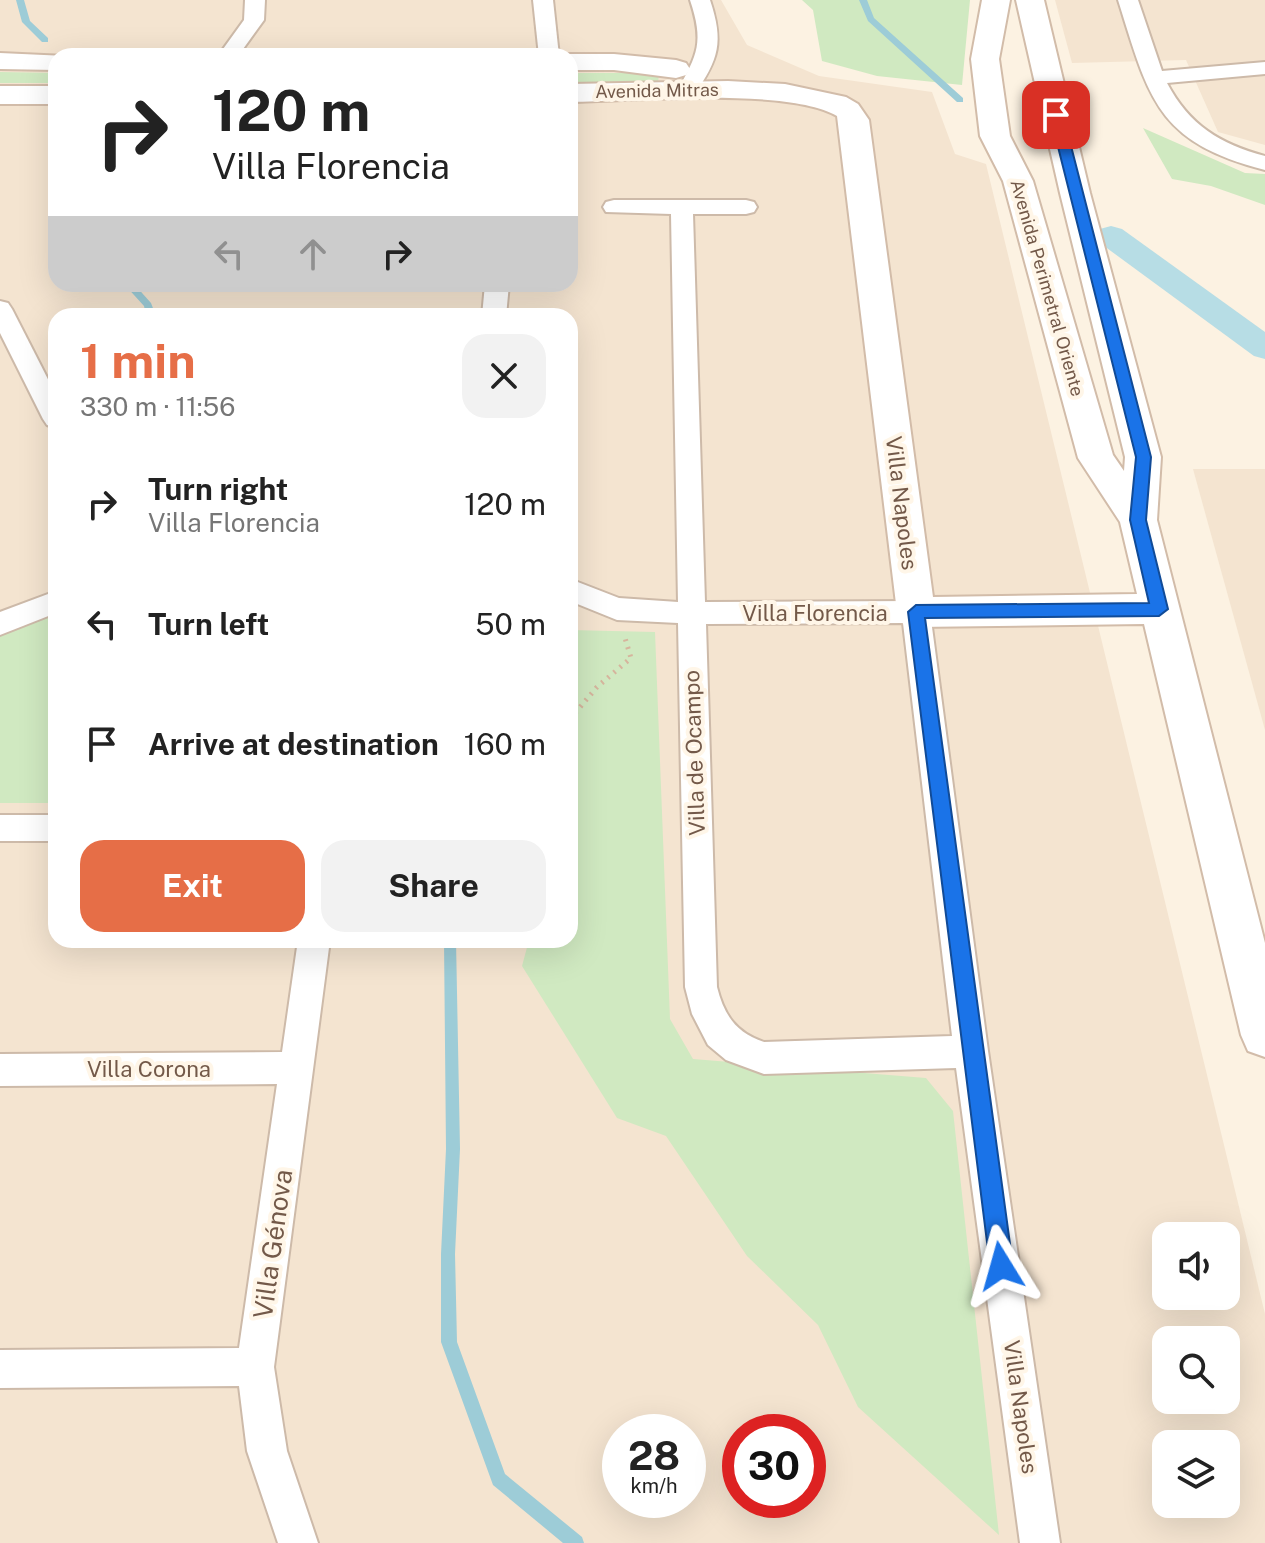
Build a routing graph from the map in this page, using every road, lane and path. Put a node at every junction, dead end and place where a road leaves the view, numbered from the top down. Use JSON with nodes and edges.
{"nodes":[{"id":1,"x":255,"y":0,"type":"edge"},
{"id":2,"x":543,"y":0,"type":"edge"},
{"id":3,"x":700,"y":0,"type":"edge"},
{"id":4,"x":996,"y":0,"type":"edge"},
{"id":5,"x":1030,"y":0,"type":"edge"},
{"id":6,"x":1128,"y":0,"type":"edge"},
{"id":7,"x":234,"y":48,"type":"edge"},
{"id":8,"x":548,"y":48,"type":"edge"},
{"id":9,"x":1023,"y":60,"type":"junction"},
{"id":10,"x":0,"y":61,"type":"edge"},
{"id":11,"x":48,"y":62,"type":"edge"},
{"id":12,"x":578,"y":62,"type":"edge"},
{"id":13,"x":1265,"y":68,"type":"edge"},
{"id":14,"x":1154,"y":78,"type":"junction"},
{"id":15,"x":692,"y":82,"type":"junction"},
{"id":16,"x":728,"y":90,"type":"joint"},
{"id":17,"x":578,"y":92,"type":"edge"},
{"id":18,"x":0,"y":95,"type":"edge"},
{"id":19,"x":48,"y":95,"type":"edge"},
{"id":20,"x":1265,"y":163,"type":"edge"},
{"id":21,"x":1018,"y":181,"type":"junction"},
{"id":22,"x":614,"y":207,"type":"dead end"},
{"id":23,"x":746,"y":207,"type":"dead end"},
{"id":24,"x":682,"y":208,"type":"junction"},
{"id":25,"x":0,"y":309,"type":"edge"},
{"id":26,"x":48,"y":403,"type":"edge"},
{"id":27,"x":1138,"y":520,"type":"junction"},
{"id":28,"x":578,"y":593,"type":"edge"},
{"id":29,"x":48,"y":605,"type":"edge"},
{"id":30,"x":617,"y":609,"type":"junction"},
{"id":31,"x":1159,"y":609,"type":"junction"},
{"id":32,"x":916,"y":612,"type":"junction"},
{"id":33,"x":690,"y":613,"type":"junction"},
{"id":34,"x":0,"y":624,"type":"edge"},
{"id":35,"x":578,"y":710,"type":"edge"},
{"id":36,"x":0,"y":828,"type":"edge"},
{"id":37,"x":48,"y":828,"type":"edge"},
{"id":38,"x":313,"y":948,"type":"edge"},
{"id":39,"x":1265,"y":1035,"type":"edge"},
{"id":40,"x":971,"y":1051,"type":"junction"},
{"id":41,"x":298,"y":1068,"type":"junction"},
{"id":42,"x":0,"y":1070,"type":"edge"},
{"id":43,"x":255,"y":1367,"type":"junction"},
{"id":44,"x":0,"y":1369,"type":"edge"},
{"id":45,"x":298,"y":1543,"type":"edge"},
{"id":46,"x":1040,"y":1543,"type":"edge"}],
"edges":[{"from":1,"to":7,"type":"street"},
{"from":2,"to":8,"type":"street"},
{"from":3,"to":15,"type":"street"},
{"from":4,"to":21,"type":"street","name":"Avenida Perimetral Oriente"},
{"from":5,"to":9,"type":"street","name":"Avenida Perimetral Oriente"},
{"from":6,"to":14,"type":"street"},
{"from":9,"to":21,"type":"street"},
{"from":9,"to":27,"type":"street","name":"Avenida Perimetral Oriente"},
{"from":10,"to":11,"type":"street"},
{"from":12,"to":15,"type":"street","name":"Avenida Mitras"},
{"from":13,"to":14,"type":"street"},
{"from":14,"to":20,"type":"street"},
{"from":15,"to":16,"type":"street","name":"Avenida Mitras"},
{"from":15,"to":17,"type":"street","name":"Avenida Mitras"},
{"from":16,"to":32,"type":"street","name":"Villa Napoles"},
{"from":18,"to":19,"type":"street"},
{"from":21,"to":27,"type":"street","name":"Avenida Perimetral Oriente"},
{"from":22,"to":24,"type":"street"},
{"from":23,"to":24,"type":"street"},
{"from":24,"to":33,"type":"street","name":"Villa de Ocampo"},
{"from":25,"to":26,"type":"street"},
{"from":27,"to":31,"type":"street","name":"Avenida Perimetral Oriente"},
{"from":28,"to":30,"type":"street","name":"Villa Florencia"},
{"from":29,"to":34,"type":"street"},
{"from":30,"to":33,"type":"street","name":"Villa Florencia"},
{"from":30,"to":35,"type":"path"},
{"from":31,"to":32,"type":"street","name":"Villa Florencia"},
{"from":31,"to":39,"type":"street","name":"Avenida Perimetral Oriente"},
{"from":32,"to":33,"type":"street","name":"Villa Florencia"},
{"from":32,"to":40,"type":"street","name":"Villa Napoles"},
{"from":33,"to":40,"type":"street","name":"Villa de Ocampo"},
{"from":36,"to":37,"type":"street"},
{"from":38,"to":41,"type":"street","name":"Villa Génova"},
{"from":40,"to":46,"type":"street","name":"Villa Napoles"},
{"from":41,"to":42,"type":"street","name":"Villa Corona"},
{"from":41,"to":43,"type":"street","name":"Villa Génova"},
{"from":43,"to":44,"type":"street"},
{"from":43,"to":45,"type":"street","name":"Villa Génova"}]}
